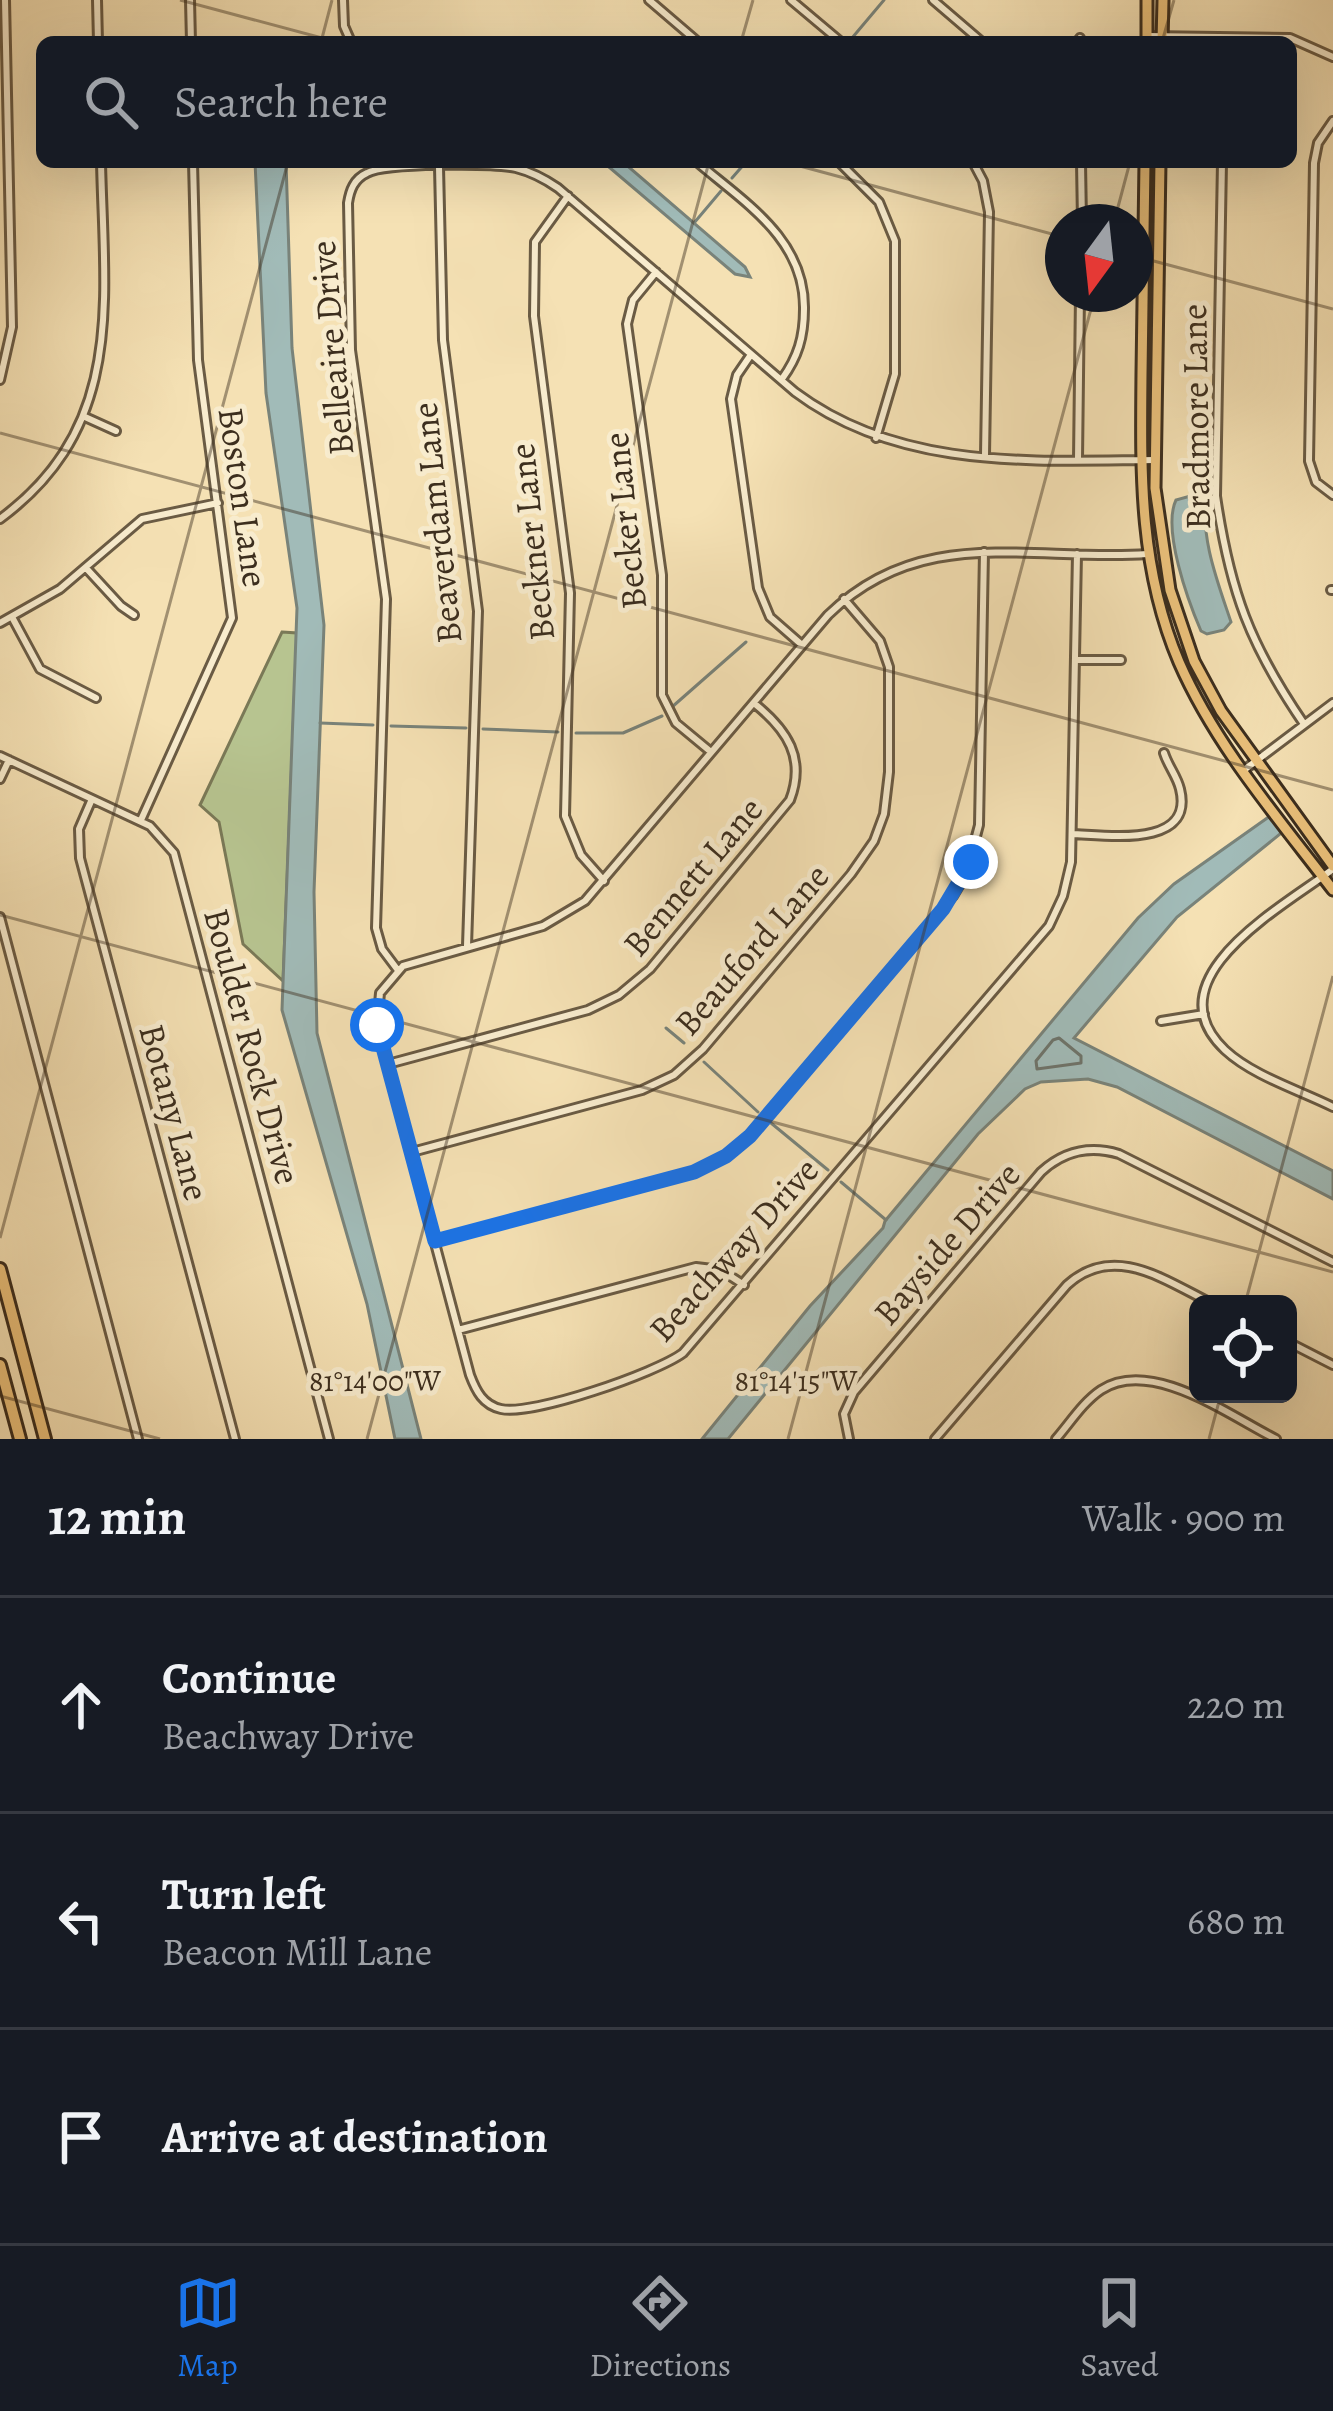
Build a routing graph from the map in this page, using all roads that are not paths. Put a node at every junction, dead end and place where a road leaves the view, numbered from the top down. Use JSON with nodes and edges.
{"nodes":[{"id":1,"x":5,"y":0,"type":"edge"},
{"id":2,"x":98,"y":0,"type":"edge"},
{"id":3,"x":190,"y":0,"type":"edge"},
{"id":4,"x":344,"y":0,"type":"edge"},
{"id":5,"x":649,"y":0,"type":"edge"},
{"id":6,"x":791,"y":0,"type":"edge"},
{"id":7,"x":933,"y":0,"type":"edge"},
{"id":8,"x":1147,"y":0,"type":"edge"},
{"id":9,"x":1162,"y":0,"type":"edge"},
{"id":10,"x":98,"y":36,"type":"edge"},
{"id":11,"x":191,"y":36,"type":"edge"},
{"id":12,"x":348,"y":36,"type":"edge"},
{"id":13,"x":691,"y":36,"type":"edge"},
{"id":14,"x":834,"y":36,"type":"edge"},
{"id":15,"x":975,"y":36,"type":"edge"},
{"id":16,"x":1147,"y":36,"type":"edge"},
{"id":17,"x":1162,"y":36,"type":"edge"},
{"id":18,"x":1297,"y":40,"type":"edge"},
{"id":19,"x":1333,"y":57,"type":"edge"},
{"id":20,"x":1333,"y":121,"type":"edge"},
{"id":21,"x":101,"y":168,"type":"edge"},
{"id":22,"x":193,"y":168,"type":"edge"},
{"id":23,"x":388,"y":168,"type":"edge"},
{"id":24,"x":439,"y":168,"type":"edge"},
{"id":25,"x":516,"y":168,"type":"edge"},
{"id":26,"x":704,"y":168,"type":"edge"},
{"id":27,"x":845,"y":168,"type":"edge"},
{"id":28,"x":976,"y":168,"type":"edge"},
{"id":29,"x":1081,"y":168,"type":"edge"},
{"id":30,"x":1145,"y":168,"type":"edge"},
{"id":31,"x":1160,"y":168,"type":"edge"},
{"id":32,"x":1222,"y":168,"type":"edge"},
{"id":33,"x":568,"y":196,"type":"junction"},
{"id":34,"x":1082,"y":204,"type":"edge"},
{"id":35,"x":656,"y":272,"type":"junction"},
{"id":36,"x":0,"y":296,"type":"edge"},
{"id":37,"x":11,"y":296,"type":"junction"},
{"id":38,"x":1080,"y":312,"type":"edge"},
{"id":39,"x":751,"y":355,"type":"junction"},
{"id":40,"x":0,"y":380,"type":"edge"},
{"id":41,"x":781,"y":381,"type":"junction"},
{"id":42,"x":85,"y":417,"type":"junction"},
{"id":43,"x":116,"y":431,"type":"dead end"},
{"id":44,"x":875,"y":438,"type":"junction"},
{"id":45,"x":985,"y":457,"type":"junction"},
{"id":46,"x":1078,"y":459,"type":"junction"},
{"id":47,"x":1141,"y":460,"type":"junction"},
{"id":48,"x":1154,"y":460,"type":"junction"},
{"id":49,"x":1333,"y":495,"type":"edge"},
{"id":50,"x":218,"y":503,"type":"junction"},
{"id":51,"x":0,"y":519,"type":"edge"},
{"id":52,"x":984,"y":552,"type":"junction"},
{"id":53,"x":1077,"y":554,"type":"junction"},
{"id":54,"x":1148,"y":554,"type":"junction"},
{"id":55,"x":86,"y":568,"type":"junction"},
{"id":56,"x":844,"y":599,"type":"junction"},
{"id":57,"x":134,"y":615,"type":"dead end"},
{"id":58,"x":12,"y":617,"type":"junction"},
{"id":59,"x":0,"y":623,"type":"edge"},
{"id":60,"x":802,"y":645,"type":"junction"},
{"id":61,"x":1076,"y":660,"type":"junction"},
{"id":62,"x":1121,"y":660,"type":"dead end"},
{"id":63,"x":96,"y":698,"type":"dead end"},
{"id":64,"x":754,"y":703,"type":"junction"},
{"id":65,"x":1333,"y":704,"type":"edge"},
{"id":66,"x":1304,"y":724,"type":"junction"},
{"id":67,"x":1163,"y":753,"type":"dead end"},
{"id":68,"x":712,"y":754,"type":"junction"},
{"id":69,"x":4,"y":758,"type":"edge"},
{"id":70,"x":1256,"y":761,"type":"junction"},
{"id":71,"x":1244,"y":770,"type":"junction"},
{"id":72,"x":0,"y":779,"type":"edge"},
{"id":73,"x":92,"y":799,"type":"junction"},
{"id":74,"x":140,"y":821,"type":"junction"},
{"id":75,"x":1072,"y":834,"type":"junction"},
{"id":76,"x":1330,"y":870,"type":"edge"},
{"id":77,"x":604,"y":881,"type":"junction"},
{"id":78,"x":1333,"y":890,"type":"edge"},
{"id":79,"x":0,"y":917,"type":"edge"},
{"id":80,"x":467,"y":947,"type":"junction"},
{"id":81,"x":398,"y":969,"type":"junction"},
{"id":82,"x":1204,"y":1014,"type":"junction"},
{"id":83,"x":1161,"y":1021,"type":"dead end"},
{"id":84,"x":388,"y":1064,"type":"junction"},
{"id":85,"x":1333,"y":1107,"type":"edge"},
{"id":86,"x":412,"y":1152,"type":"junction"},
{"id":87,"x":435,"y":1241,"type":"junction"},
{"id":88,"x":1333,"y":1262,"type":"edge"},
{"id":89,"x":0,"y":1269,"type":"edge"},
{"id":90,"x":744,"y":1285,"type":"junction"},
{"id":91,"x":1194,"y":1295,"type":"edge"},
{"id":92,"x":458,"y":1330,"type":"junction"},
{"id":93,"x":1297,"y":1347,"type":"edge"},
{"id":94,"x":0,"y":1365,"type":"edge"},
{"id":95,"x":1333,"y":1365,"type":"edge"},
{"id":96,"x":20,"y":1439,"type":"edge"},
{"id":97,"x":45,"y":1439,"type":"edge"},
{"id":98,"x":138,"y":1439,"type":"edge"},
{"id":99,"x":235,"y":1439,"type":"edge"},
{"id":100,"x":329,"y":1439,"type":"edge"},
{"id":101,"x":849,"y":1439,"type":"edge"},
{"id":102,"x":935,"y":1439,"type":"edge"},
{"id":103,"x":1056,"y":1439,"type":"edge"},
{"id":104,"x":1276,"y":1439,"type":"edge"}],
"edges":[{"from":1,"to":37,"type":"street"},
{"from":2,"to":10,"type":"street"},
{"from":3,"to":11,"type":"street"},
{"from":4,"to":12,"type":"street"},
{"from":5,"to":13,"type":"street"},
{"from":6,"to":14,"type":"street"},
{"from":7,"to":15,"type":"street"},
{"from":8,"to":16,"type":"main road"},
{"from":9,"to":17,"type":"main road"},
{"from":18,"to":19,"type":"street"},
{"from":20,"to":49,"type":"street"},
{"from":21,"to":42,"type":"street"},
{"from":22,"to":50,"type":"street","name":"Boston Lane"},
{"from":23,"to":81,"type":"street","name":"Belleaire Drive"},
{"from":24,"to":80,"type":"street","name":"Beaverdam Lane"},
{"from":25,"to":33,"type":"street","name":"Belleaire Drive"},
{"from":26,"to":41,"type":"street"},
{"from":27,"to":44,"type":"street"},
{"from":28,"to":45,"type":"street"},
{"from":29,"to":34,"type":"street"},
{"from":30,"to":47,"type":"main road"},
{"from":31,"to":48,"type":"main road"},
{"from":32,"to":66,"type":"street","name":"Bradmore Lane"},
{"from":33,"to":35,"type":"street","name":"Belleaire Drive"},
{"from":33,"to":77,"type":"street","name":"Beckner Lane"},
{"from":35,"to":39,"type":"street","name":"Belleaire Drive"},
{"from":35,"to":68,"type":"street","name":"Becker Lane"},
{"from":36,"to":37,"type":"street"},
{"from":37,"to":40,"type":"street"},
{"from":38,"to":46,"type":"street"},
{"from":39,"to":41,"type":"street","name":"Belleaire Drive"},
{"from":39,"to":60,"type":"street"},
{"from":41,"to":44,"type":"street","name":"Belleaire Drive"},
{"from":42,"to":43,"type":"street"},
{"from":42,"to":51,"type":"street"},
{"from":44,"to":45,"type":"street","name":"Belleaire Drive"},
{"from":45,"to":46,"type":"street","name":"Belleaire Drive"},
{"from":46,"to":47,"type":"street","name":"Belleaire Drive"},
{"from":47,"to":48,"type":"street","name":"Belleaire Drive"},
{"from":47,"to":54,"type":"main road"},
{"from":48,"to":70,"type":"main road"},
{"from":50,"to":55,"type":"street"},
{"from":50,"to":74,"type":"street","name":"Boston Lane"},
{"from":52,"to":53,"type":"street"},
{"from":52,"to":56,"type":"street"},
{"from":52,"to":87,"type":"street"},
{"from":53,"to":54,"type":"street"},
{"from":53,"to":61,"type":"street","name":"Beachway Drive"},
{"from":54,"to":71,"type":"main road"},
{"from":55,"to":57,"type":"street"},
{"from":55,"to":58,"type":"street"},
{"from":56,"to":60,"type":"street"},
{"from":56,"to":86,"type":"street","name":"Beauford Lane"},
{"from":58,"to":59,"type":"street"},
{"from":58,"to":63,"type":"street"},
{"from":60,"to":64,"type":"street"},
{"from":61,"to":62,"type":"street"},
{"from":61,"to":75,"type":"street","name":"Beachway Drive"},
{"from":64,"to":68,"type":"street"},
{"from":64,"to":84,"type":"street","name":"Bennett Lane"},
{"from":65,"to":66,"type":"street"},
{"from":66,"to":70,"type":"street"},
{"from":67,"to":75,"type":"street"},
{"from":68,"to":77,"type":"street"},
{"from":69,"to":72,"type":"street","name":"Boulder Rock Drive"},
{"from":69,"to":73,"type":"street","name":"Boulder Rock Drive"},
{"from":70,"to":71,"type":"street"},
{"from":70,"to":76,"type":"main road"},
{"from":71,"to":76,"type":"main road"},
{"from":73,"to":74,"type":"street","name":"Boulder Rock Drive"},
{"from":73,"to":99,"type":"street","name":"Botany Lane"},
{"from":74,"to":100,"type":"street","name":"Boulder Rock Drive"},
{"from":75,"to":90,"type":"street","name":"Beachway Drive"},
{"from":76,"to":78,"type":"main road"},
{"from":76,"to":82,"type":"street"},
{"from":77,"to":80,"type":"street"},
{"from":79,"to":98,"type":"street"},
{"from":80,"to":81,"type":"street"},
{"from":81,"to":84,"type":"street","name":"Beachway Drive"},
{"from":82,"to":83,"type":"street"},
{"from":82,"to":85,"type":"street"},
{"from":84,"to":86,"type":"street","name":"Beachway Drive"},
{"from":86,"to":87,"type":"street","name":"Beachway Drive"},
{"from":87,"to":92,"type":"street","name":"Beachway Drive"},
{"from":88,"to":101,"type":"street","name":"Bayside Drive"},
{"from":89,"to":97,"type":"highway"},
{"from":90,"to":92,"type":"street"},
{"from":90,"to":92,"type":"street","name":"Beachway Drive"},
{"from":91,"to":102,"type":"street"},
{"from":93,"to":95,"type":"street"},
{"from":94,"to":96,"type":"highway"},
{"from":103,"to":104,"type":"street"}]}
